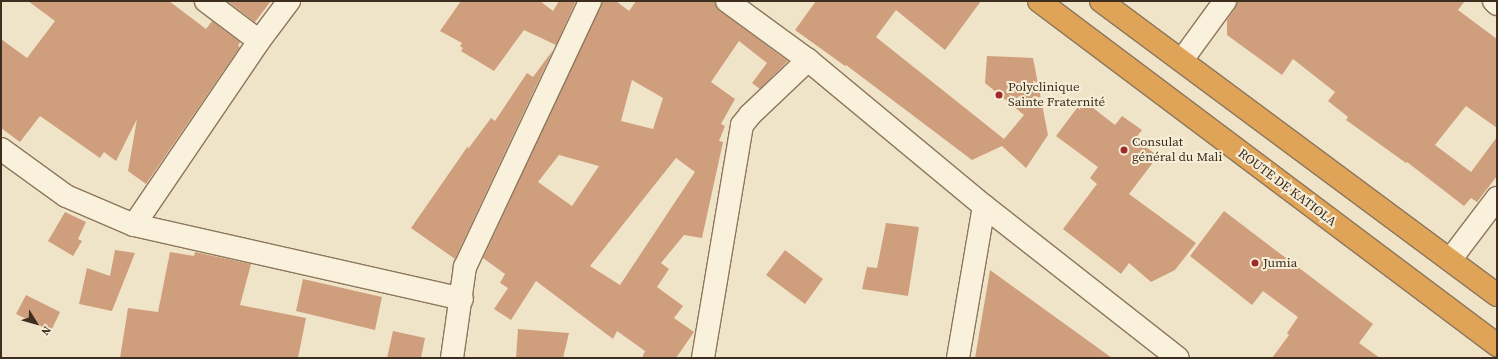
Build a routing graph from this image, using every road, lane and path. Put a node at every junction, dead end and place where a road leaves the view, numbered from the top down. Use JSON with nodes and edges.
{"nodes":[{"id":1,"x":206,"y":1,"type":"edge"},
{"id":2,"x":289,"y":1,"type":"edge"},
{"id":3,"x":590,"y":1,"type":"edge"},
{"id":4,"x":727,"y":1,"type":"edge"},
{"id":5,"x":1039,"y":1,"type":"edge"},
{"id":6,"x":1101,"y":1,"type":"edge"},
{"id":7,"x":1224,"y":1,"type":"edge"},
{"id":8,"x":1494,"y":1,"type":"edge"},
{"id":9,"x":1497,"y":4,"type":"edge"},
{"id":10,"x":259,"y":41,"type":"junction"},
{"id":11,"x":808,"y":60,"type":"junction"},
{"id":12,"x":1182,"y":60,"type":"junction"},
{"id":13,"x":1,"y":149,"type":"edge"},
{"id":14,"x":1497,"y":198,"type":"edge"},
{"id":15,"x":984,"y":206,"type":"junction"},
{"id":16,"x":134,"y":225,"type":"junction"},
{"id":17,"x":1450,"y":260,"type":"junction"},
{"id":18,"x":1497,"y":295,"type":"edge"},
{"id":19,"x":462,"y":299,"type":"junction"},
{"id":20,"x":1497,"y":345,"type":"edge"},
{"id":21,"x":452,"y":358,"type":"edge"},
{"id":22,"x":703,"y":358,"type":"edge"},
{"id":23,"x":958,"y":358,"type":"edge"},
{"id":24,"x":1178,"y":358,"type":"edge"}],
"edges":[{"from":1,"to":10,"type":"street"},
{"from":2,"to":10,"type":"street"},
{"from":3,"to":19,"type":"street"},
{"from":4,"to":11,"type":"street"},
{"from":5,"to":20,"type":"highway","name":"ROUTE DE KATIOLA"},
{"from":6,"to":12,"type":"highway"},
{"from":7,"to":12,"type":"street"},
{"from":8,"to":9,"type":"street"},
{"from":10,"to":16,"type":"street"},
{"from":11,"to":15,"type":"street"},
{"from":11,"to":22,"type":"street"},
{"from":12,"to":17,"type":"highway"},
{"from":13,"to":16,"type":"street"},
{"from":14,"to":17,"type":"street"},
{"from":15,"to":23,"type":"street"},
{"from":15,"to":24,"type":"street"},
{"from":16,"to":19,"type":"street"},
{"from":17,"to":18,"type":"highway"},
{"from":19,"to":21,"type":"street"}]}
